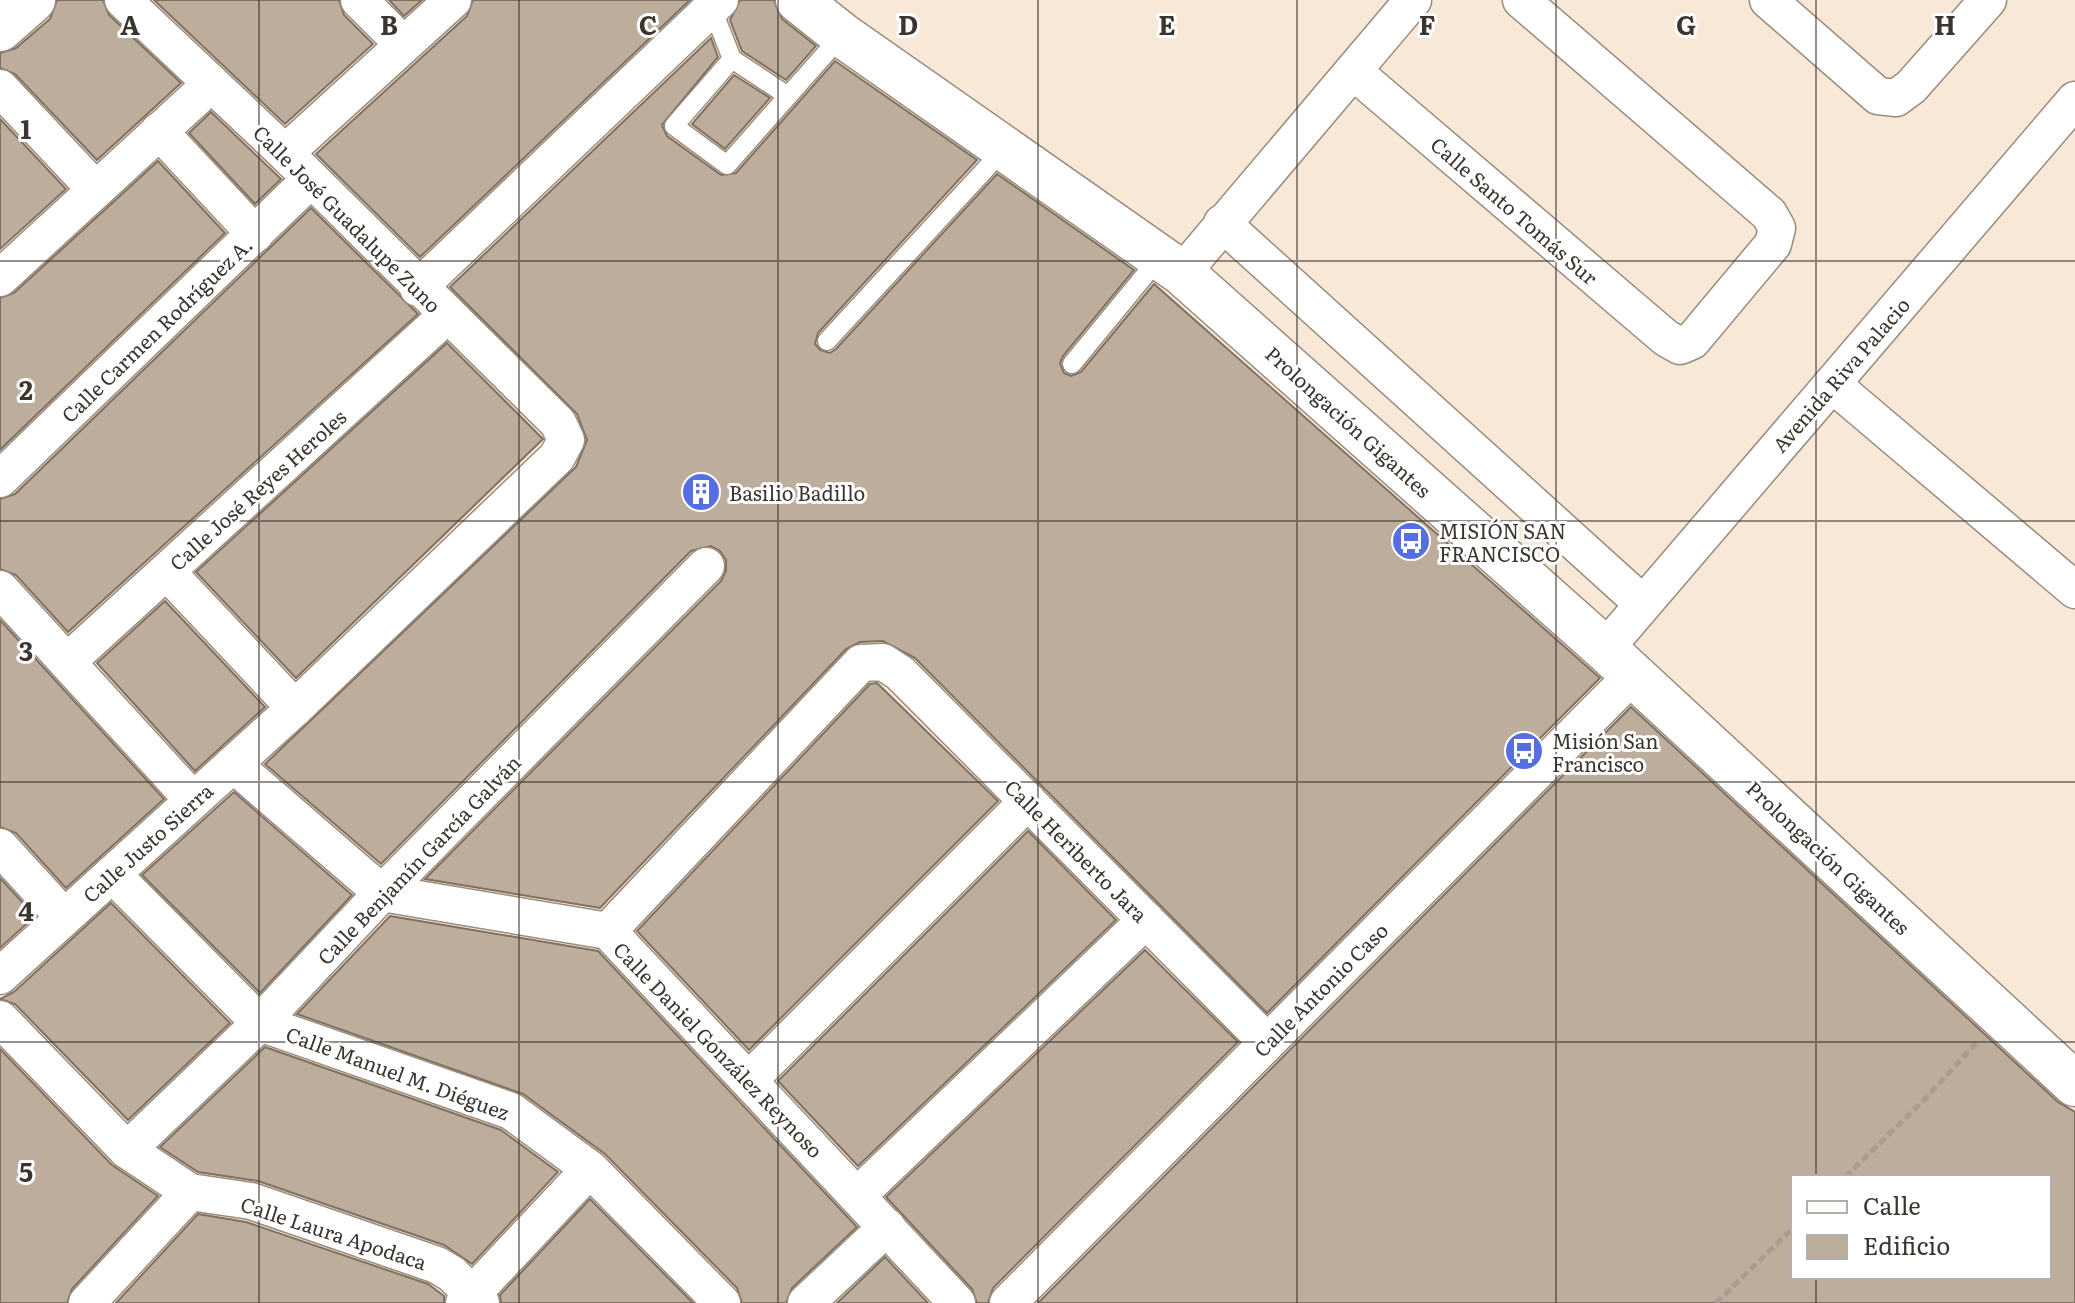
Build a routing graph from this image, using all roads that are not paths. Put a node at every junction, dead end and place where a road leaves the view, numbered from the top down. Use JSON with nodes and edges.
{"nodes":[{"id":1,"x":33,"y":0,"type":"edge"},
{"id":2,"x":123,"y":0,"type":"edge"},
{"id":3,"x":359,"y":0,"type":"edge"},
{"id":4,"x":453,"y":0,"type":"edge"},
{"id":5,"x":798,"y":0,"type":"edge"},
{"id":6,"x":1413,"y":0,"type":"edge"},
{"id":7,"x":1521,"y":0,"type":"edge"},
{"id":8,"x":1768,"y":0,"type":"edge"},
{"id":9,"x":1988,"y":0,"type":"edge"},
{"id":10,"x":716,"y":4,"type":"edge"},
{"id":11,"x":0,"y":29,"type":"edge"},
{"id":12,"x":842,"y":35,"type":"junction"},
{"id":13,"x":403,"y":44,"type":"junction"},
{"id":14,"x":732,"y":59,"type":"junction"},
{"id":15,"x":1353,"y":71,"type":"junction"},
{"id":16,"x":210,"y":85,"type":"junction"},
{"id":17,"x":0,"y":88,"type":"edge"},
{"id":18,"x":788,"y":96,"type":"junction"},
{"id":19,"x":2075,"y":100,"type":"edge"},
{"id":20,"x":159,"y":131,"type":"junction"},
{"id":21,"x":1006,"y":147,"type":"junction"},
{"id":22,"x":285,"y":153,"type":"junction"},
{"id":23,"x":311,"y":179,"type":"junction"},
{"id":24,"x":96,"y":190,"type":"junction"},
{"id":25,"x":1222,"y":223,"type":"junction"},
{"id":26,"x":255,"y":234,"type":"junction"},
{"id":27,"x":1171,"y":265,"type":"junction"},
{"id":28,"x":0,"y":278,"type":"edge"},
{"id":29,"x":418,"y":288,"type":"junction"},
{"id":30,"x":446,"y":316,"type":"junction"},
{"id":31,"x":827,"y":341,"type":"dead end"},
{"id":32,"x":1072,"y":364,"type":"dead end"},
{"id":33,"x":1832,"y":384,"type":"junction"},
{"id":34,"x":566,"y":440,"type":"joint"},
{"id":35,"x":0,"y":479,"type":"edge"},
{"id":36,"x":706,"y":566,"type":"dead end"},
{"id":37,"x":167,"y":572,"type":"junction"},
{"id":38,"x":0,"y":589,"type":"edge"},
{"id":39,"x":2075,"y":590,"type":"edge"},
{"id":40,"x":1643,"y":604,"type":"junction"},
{"id":41,"x":67,"y":662,"type":"junction"},
{"id":42,"x":1619,"y":662,"type":"junction"},
{"id":43,"x":295,"y":708,"type":"junction"},
{"id":44,"x":233,"y":764,"type":"junction"},
{"id":45,"x":193,"y":800,"type":"junction"},
{"id":46,"x":1028,"y":801,"type":"junction"},
{"id":47,"x":0,"y":847,"type":"edge"},
{"id":48,"x":112,"y":874,"type":"junction"},
{"id":49,"x":382,"y":893,"type":"junction"},
{"id":50,"x":64,"y":917,"type":"junction"},
{"id":51,"x":1146,"y":920,"type":"junction"},
{"id":52,"x":608,"y":931,"type":"junction"},
{"id":53,"x":0,"y":976,"type":"edge"},
{"id":54,"x":0,"y":1019,"type":"edge"},
{"id":55,"x":260,"y":1023,"type":"junction"},
{"id":56,"x":1267,"y":1042,"type":"junction"},
{"id":57,"x":749,"y":1080,"type":"junction"},
{"id":58,"x":2075,"y":1084,"type":"edge"},
{"id":59,"x":127,"y":1150,"type":"junction"},
{"id":60,"x":590,"y":1169,"type":"junction"},
{"id":61,"x":190,"y":1192,"type":"junction"},
{"id":62,"x":858,"y":1195,"type":"junction"},
{"id":63,"x":887,"y":1227,"type":"junction"},
{"id":64,"x":472,"y":1300,"type":"edge"},
{"id":65,"x":87,"y":1303,"type":"edge"},
{"id":66,"x":722,"y":1303,"type":"edge"},
{"id":67,"x":806,"y":1303,"type":"edge"},
{"id":68,"x":957,"y":1303,"type":"edge"},
{"id":69,"x":1008,"y":1303,"type":"edge"}],
"edges":[{"from":1,"to":11,"type":"street"},
{"from":2,"to":16,"type":"street","name":"Calle José Guadalupe Zuno"},
{"from":3,"to":13,"type":"street"},
{"from":4,"to":13,"type":"street"},
{"from":5,"to":12,"type":"street","name":"Prolongación Gigantes"},
{"from":6,"to":15,"type":"street"},
{"from":7,"to":15,"type":"street","name":"Calle Santo Tomás Sur"},
{"from":8,"to":9,"type":"street"},
{"from":10,"to":14,"type":"lane"},
{"from":10,"to":29,"type":"street"},
{"from":12,"to":18,"type":"lane"},
{"from":12,"to":21,"type":"street","name":"Prolongación Gigantes"},
{"from":13,"to":22,"type":"street"},
{"from":14,"to":18,"type":"lane"},
{"from":14,"to":18,"type":"lane"},
{"from":15,"to":25,"type":"street"},
{"from":16,"to":20,"type":"street"},
{"from":16,"to":22,"type":"street","name":"Calle José Guadalupe Zuno"},
{"from":17,"to":24,"type":"street"},
{"from":19,"to":33,"type":"street","name":"Avenida Riva Palacio"},
{"from":20,"to":24,"type":"street"},
{"from":20,"to":26,"type":"street"},
{"from":21,"to":27,"type":"street","name":"Prolongación Gigantes"},
{"from":21,"to":31,"type":"lane"},
{"from":22,"to":23,"type":"street","name":"Calle José Guadalupe Zuno"},
{"from":23,"to":26,"type":"street","name":"Calle Carmen Rodríguez A."},
{"from":23,"to":29,"type":"street","name":"Calle José Guadalupe Zuno"},
{"from":24,"to":28,"type":"street"},
{"from":25,"to":27,"type":"street"},
{"from":25,"to":40,"type":"street"},
{"from":26,"to":35,"type":"street","name":"Calle Carmen Rodríguez A."},
{"from":27,"to":32,"type":"lane"},
{"from":27,"to":42,"type":"street","name":"Prolongación Gigantes"},
{"from":29,"to":30,"type":"street","name":"Calle José Guadalupe Zuno"},
{"from":30,"to":34,"type":"street","name":"Calle José Guadalupe Zuno"},
{"from":30,"to":37,"type":"street","name":"Calle José Reyes Heroles"},
{"from":33,"to":39,"type":"street"},
{"from":33,"to":40,"type":"street","name":"Avenida Riva Palacio"},
{"from":34,"to":43,"type":"street","name":"Calle Justo Sierra"},
{"from":36,"to":49,"type":"street","name":"Calle Benjamín García Galván"},
{"from":37,"to":41,"type":"street","name":"Calle José Reyes Heroles"},
{"from":37,"to":43,"type":"street"},
{"from":38,"to":41,"type":"street"},
{"from":40,"to":42,"type":"street","name":"Avenida Riva Palacio"},
{"from":41,"to":45,"type":"street"},
{"from":42,"to":56,"type":"street","name":"Calle Antonio Caso"},
{"from":42,"to":58,"type":"street","name":"Prolongación Gigantes"},
{"from":43,"to":44,"type":"street","name":"Calle Justo Sierra"},
{"from":44,"to":45,"type":"street","name":"Calle Justo Sierra"},
{"from":44,"to":49,"type":"street"},
{"from":45,"to":48,"type":"street","name":"Calle Justo Sierra"},
{"from":46,"to":51,"type":"street","name":"Calle Heriberto Jara"},
{"from":46,"to":52,"type":"street","name":"Calle Heriberto Jara"},
{"from":46,"to":57,"type":"street"},
{"from":47,"to":50,"type":"street"},
{"from":48,"to":50,"type":"street","name":"Calle Justo Sierra"},
{"from":48,"to":55,"type":"street","name":"Calle Manuel M. Diéguez"},
{"from":49,"to":52,"type":"street","name":"Calle Daniel González Reynoso"},
{"from":49,"to":55,"type":"street","name":"Calle Benjamín García Galván"},
{"from":50,"to":53,"type":"street","name":"Calle Justo Sierra"},
{"from":51,"to":56,"type":"street","name":"Calle Heriberto Jara"},
{"from":51,"to":62,"type":"street"},
{"from":52,"to":57,"type":"street","name":"Calle Daniel González Reynoso"},
{"from":54,"to":59,"type":"street","name":"Calle Laura Apodaca"},
{"from":55,"to":59,"type":"street","name":"Calle Benjamín García Galván"},
{"from":55,"to":60,"type":"street","name":"Calle Manuel M. Diéguez"},
{"from":56,"to":69,"type":"street","name":"Calle Antonio Caso"},
{"from":57,"to":62,"type":"street","name":"Calle Daniel González Reynoso"},
{"from":59,"to":61,"type":"street","name":"Calle Laura Apodaca"},
{"from":60,"to":64,"type":"street"},
{"from":60,"to":66,"type":"street","name":"Calle Manuel M. Diéguez"},
{"from":61,"to":64,"type":"street","name":"Calle Laura Apodaca"},
{"from":61,"to":65,"type":"street"},
{"from":62,"to":63,"type":"street","name":"Calle Daniel González Reynoso"},
{"from":63,"to":67,"type":"street"},
{"from":63,"to":68,"type":"street","name":"Calle Daniel González Reynoso"}]}
